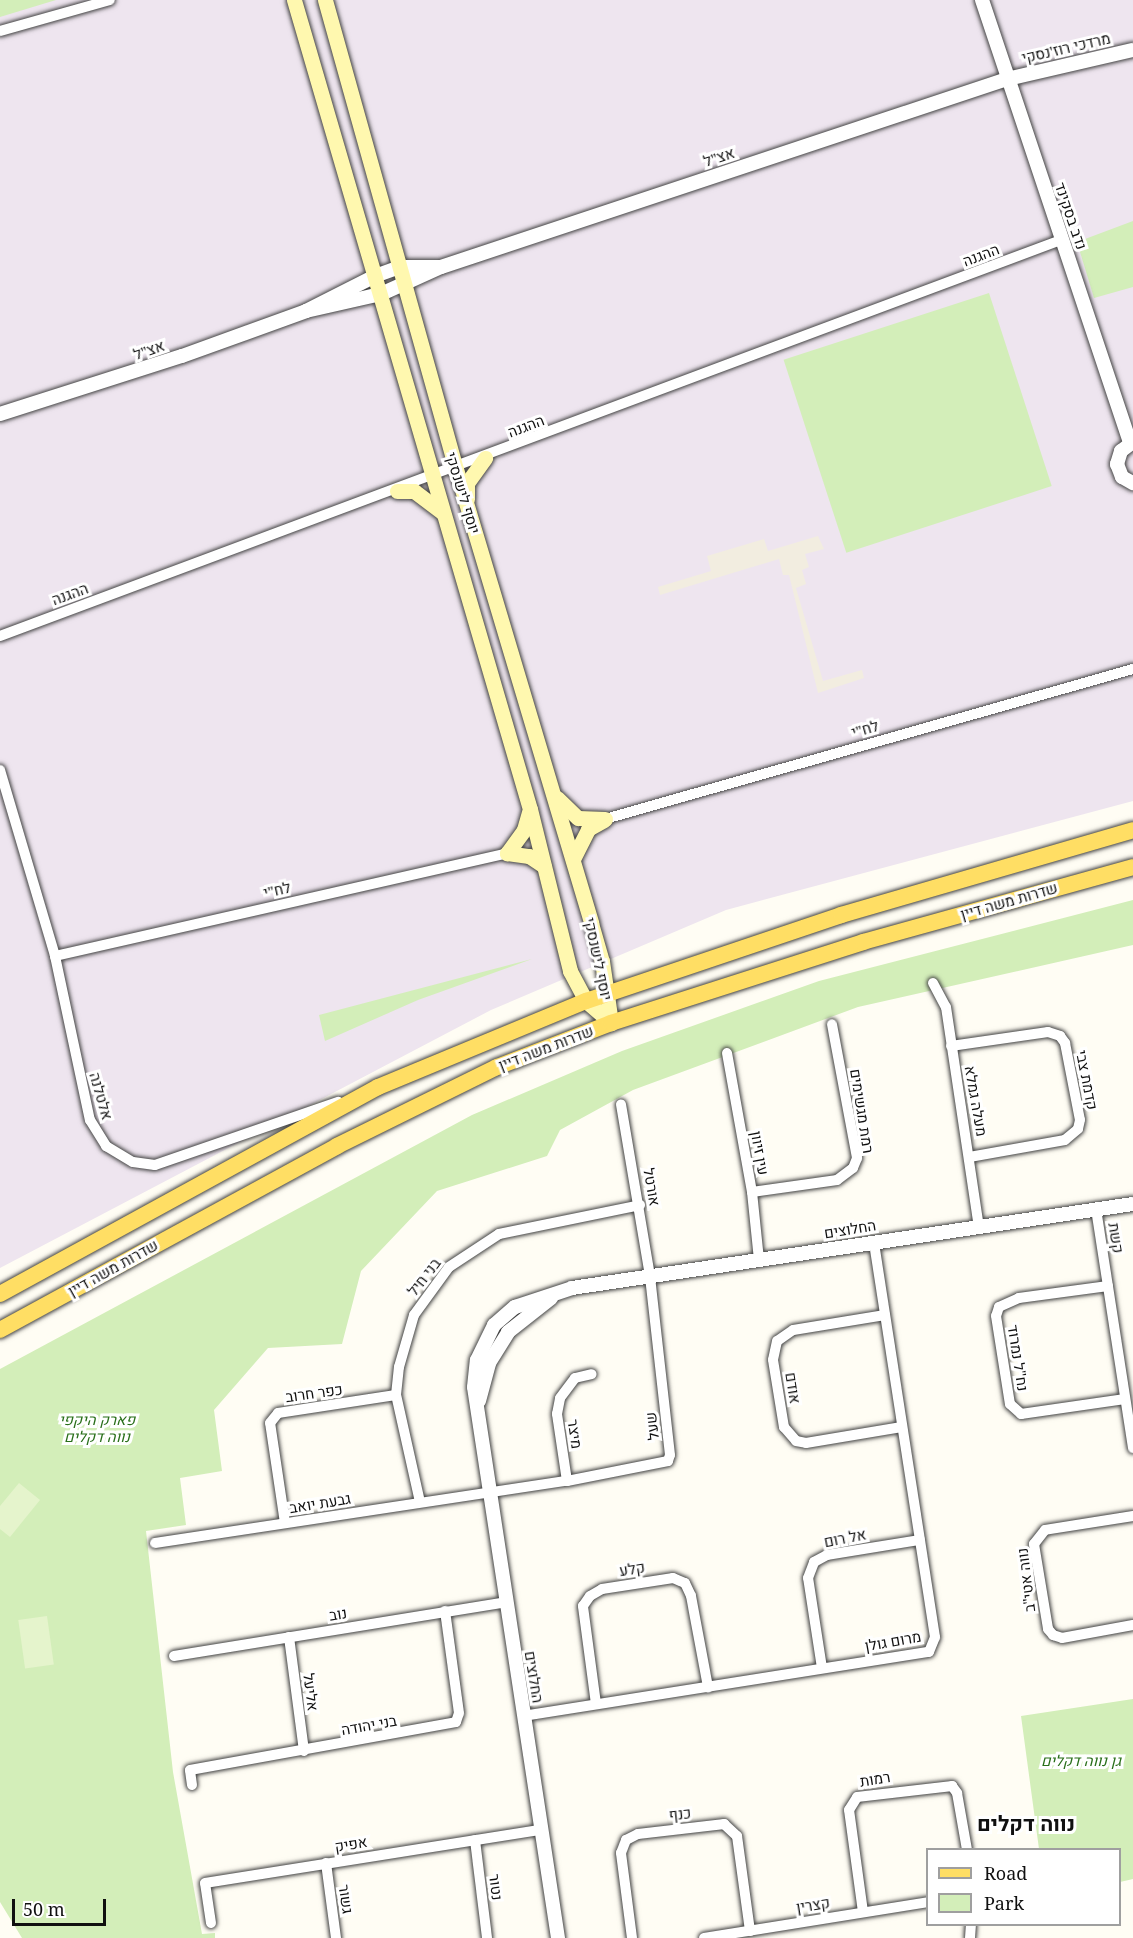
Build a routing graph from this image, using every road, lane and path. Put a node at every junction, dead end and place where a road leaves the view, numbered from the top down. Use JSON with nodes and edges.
{"nodes":[{"id":1,"x":110,"y":0,"type":"edge"},
{"id":2,"x":294,"y":0,"type":"edge"},
{"id":3,"x":325,"y":0,"type":"edge"},
{"id":4,"x":982,"y":0,"type":"edge"},
{"id":5,"x":0,"y":31,"type":"edge"},
{"id":6,"x":1133,"y":50,"type":"edge"},
{"id":7,"x":1033,"y":73,"type":"junction"},
{"id":8,"x":1007,"y":79,"type":"junction"},
{"id":9,"x":1017,"y":109,"type":"junction"},
{"id":10,"x":1061,"y":240,"type":"junction"},
{"id":11,"x":400,"y":267,"type":"junction"},
{"id":12,"x":441,"y":267,"type":"junction"},
{"id":13,"x":375,"y":276,"type":"junction"},
{"id":14,"x":405,"y":286,"type":"junction"},
{"id":15,"x":381,"y":294,"type":"junction"},
{"id":16,"x":306,"y":311,"type":"junction"},
{"id":17,"x":0,"y":414,"type":"edge"},
{"id":18,"x":1132,"y":442,"type":"edge"},
{"id":19,"x":485,"y":458,"type":"junction"},
{"id":20,"x":456,"y":469,"type":"junction"},
{"id":21,"x":434,"y":477,"type":"junction"},
{"id":22,"x":1133,"y":483,"type":"edge"},
{"id":23,"x":397,"y":491,"type":"junction"},
{"id":24,"x":467,"y":505,"type":"junction"},
{"id":25,"x":446,"y":517,"type":"junction"},
{"id":26,"x":20,"y":629,"type":"junction"},
{"id":27,"x":0,"y":636,"type":"edge"},
{"id":28,"x":0,"y":645,"type":"edge"},
{"id":29,"x":1133,"y":669,"type":"edge"},
{"id":30,"x":0,"y":770,"type":"edge"},
{"id":31,"x":554,"y":796,"type":"junction"},
{"id":32,"x":530,"y":809,"type":"junction"},
{"id":33,"x":605,"y":819,"type":"junction"},
{"id":34,"x":1133,"y":830,"type":"edge"},
{"id":35,"x":507,"y":853,"type":"junction"},
{"id":36,"x":573,"y":859,"type":"junction"},
{"id":37,"x":544,"y":866,"type":"junction"},
{"id":38,"x":1133,"y":867,"type":"edge"},
{"id":39,"x":55,"y":956,"type":"junction"},
{"id":40,"x":933,"y":983,"type":"dead end"},
{"id":41,"x":607,"y":992,"type":"junction"},
{"id":42,"x":586,"y":1001,"type":"junction"},
{"id":43,"x":611,"y":1023,"type":"junction"},
{"id":44,"x":832,"y":1024,"type":"dead end"},
{"id":45,"x":951,"y":1046,"type":"junction"},
{"id":46,"x":727,"y":1053,"type":"dead end"},
{"id":47,"x":378,"y":1087,"type":"junction"},
{"id":48,"x":621,"y":1104,"type":"dead end"},
{"id":49,"x":970,"y":1157,"type":"junction"},
{"id":50,"x":752,"y":1192,"type":"junction"},
{"id":51,"x":1133,"y":1203,"type":"edge"},
{"id":52,"x":640,"y":1205,"type":"junction"},
{"id":53,"x":1096,"y":1209,"type":"junction"},
{"id":54,"x":979,"y":1227,"type":"junction"},
{"id":55,"x":874,"y":1243,"type":"junction"},
{"id":56,"x":759,"y":1260,"type":"junction"},
{"id":57,"x":650,"y":1276,"type":"junction"},
{"id":58,"x":1108,"y":1286,"type":"junction"},
{"id":59,"x":0,"y":1294,"type":"edge"},
{"id":60,"x":885,"y":1315,"type":"junction"},
{"id":61,"x":0,"y":1330,"type":"edge"},
{"id":62,"x":592,"y":1374,"type":"dead end"},
{"id":63,"x":396,"y":1395,"type":"junction"},
{"id":64,"x":1125,"y":1399,"type":"junction"},
{"id":65,"x":902,"y":1427,"type":"junction"},
{"id":66,"x":1133,"y":1449,"type":"edge"},
{"id":67,"x":567,"y":1480,"type":"junction"},
{"id":68,"x":488,"y":1492,"type":"junction"},
{"id":69,"x":420,"y":1502,"type":"junction"},
{"id":70,"x":1133,"y":1516,"type":"edge"},
{"id":71,"x":285,"y":1523,"type":"junction"},
{"id":72,"x":920,"y":1540,"type":"junction"},
{"id":73,"x":155,"y":1543,"type":"dead end"},
{"id":74,"x":506,"y":1602,"type":"junction"},
{"id":75,"x":445,"y":1611,"type":"junction"},
{"id":76,"x":1133,"y":1626,"type":"edge"},
{"id":77,"x":289,"y":1637,"type":"junction"},
{"id":78,"x":174,"y":1656,"type":"dead end"},
{"id":79,"x":822,"y":1668,"type":"junction"},
{"id":80,"x":708,"y":1687,"type":"junction"},
{"id":81,"x":596,"y":1704,"type":"junction"},
{"id":82,"x":523,"y":1716,"type":"junction"},
{"id":83,"x":304,"y":1751,"type":"junction"},
{"id":84,"x":192,"y":1785,"type":"dead end"},
{"id":85,"x":541,"y":1830,"type":"junction"},
{"id":86,"x":475,"y":1840,"type":"junction"},
{"id":87,"x":966,"y":1848,"type":"edge"},
{"id":88,"x":326,"y":1863,"type":"junction"},
{"id":89,"x":926,"y":1902,"type":"edge"},
{"id":90,"x":862,"y":1912,"type":"junction"},
{"id":91,"x":211,"y":1923,"type":"dead end"},
{"id":92,"x":750,"y":1931,"type":"junction"},
{"id":93,"x":336,"y":1938,"type":"edge"},
{"id":94,"x":487,"y":1938,"type":"edge"},
{"id":95,"x":558,"y":1938,"type":"edge"},
{"id":96,"x":632,"y":1938,"type":"edge"},
{"id":97,"x":704,"y":1938,"type":"edge"}],
"edges":[{"from":1,"to":5,"type":"street"},
{"from":2,"to":13,"type":"main road","name":"יוסף לישנסקי"},
{"from":3,"to":11,"type":"main road","name":"יוסף לישנסקי"},
{"from":4,"to":8,"type":"street","name":"נדב בסקינד"},
{"from":6,"to":7,"type":"street","name":"מרדכי רוז'נסקי"},
{"from":7,"to":8,"type":"street","name":"מרדכי רוז'נסקי"},
{"from":7,"to":9,"type":"street"},
{"from":8,"to":9,"type":"street","name":"נדב בסקינד"},
{"from":8,"to":12,"type":"street","name":"אצ\"ל"},
{"from":9,"to":10,"type":"street","name":"נדב בסקינד"},
{"from":10,"to":18,"type":"street","name":"נדב בסקינד"},
{"from":10,"to":19,"type":"street","name":"ההגנה"},
{"from":11,"to":12,"type":"street","name":"אצ\"ל"},
{"from":11,"to":13,"type":"street","name":"אצ\"ל"},
{"from":11,"to":14,"type":"main road","name":"יוסף לישנסקי"},
{"from":12,"to":14,"type":"street","name":"אצ\"ל"},
{"from":13,"to":15,"type":"main road","name":"יוסף לישנסקי"},
{"from":13,"to":16,"type":"street","name":"אצ\"ל"},
{"from":14,"to":15,"type":"street","name":"אצ\"ל"},
{"from":14,"to":20,"type":"main road","name":"יוסף לישנסקי"},
{"from":15,"to":16,"type":"street","name":"אצ\"ל"},
{"from":15,"to":21,"type":"main road","name":"יוסף לישנסקי"},
{"from":16,"to":17,"type":"street","name":"אצ\"ל"},
{"from":18,"to":22,"type":"street"},
{"from":19,"to":20,"type":"street","name":"ההגנה"},
{"from":19,"to":24,"type":"main road"},
{"from":20,"to":21,"type":"street","name":"ההגנה"},
{"from":20,"to":24,"type":"main road","name":"יוסף לישנסקי"},
{"from":21,"to":23,"type":"street","name":"ההגנה"},
{"from":21,"to":25,"type":"main road","name":"יוסף לישנסקי"},
{"from":23,"to":25,"type":"main road"},
{"from":23,"to":26,"type":"street","name":"ההגנה"},
{"from":24,"to":31,"type":"main road","name":"יוסף לישנסקי"},
{"from":25,"to":32,"type":"main road","name":"יוסף לישנסקי"},
{"from":26,"to":27,"type":"street","name":"ההגנה"},
{"from":26,"to":28,"type":"street"},
{"from":29,"to":33,"type":"street","name":"לח\"י"},
{"from":30,"to":39,"type":"street","name":"אלטלנה"},
{"from":31,"to":33,"type":"main road"},
{"from":31,"to":36,"type":"main road","name":"יוסף לישנסקי"},
{"from":32,"to":35,"type":"main road"},
{"from":32,"to":37,"type":"main road","name":"יוסף לישנסקי"},
{"from":33,"to":36,"type":"main road"},
{"from":34,"to":41,"type":"main road","name":"שדרות משה דיין"},
{"from":35,"to":37,"type":"main road"},
{"from":35,"to":39,"type":"street","name":"לח\"י"},
{"from":36,"to":41,"type":"main road","name":"יוסף לישנסקי"},
{"from":37,"to":42,"type":"main road","name":"יוסף לישנסקי"},
{"from":38,"to":43,"type":"main road","name":"שדרות משה דיין"},
{"from":39,"to":47,"type":"street","name":"אלטלנה"},
{"from":40,"to":45,"type":"street","name":"מעלה גמלא"},
{"from":41,"to":42,"type":"main road","name":"שדרות משה דיין"},
{"from":41,"to":43,"type":"main road","name":"יוסף לישנסקי"},
{"from":42,"to":43,"type":"main road","name":"יוסף לישנסקי"},
{"from":42,"to":47,"type":"main road","name":"שדרות משה דיין"},
{"from":43,"to":61,"type":"main road","name":"שדרות משה דיין"},
{"from":44,"to":50,"type":"street","name":"רמת מגשימים"},
{"from":45,"to":49,"type":"street","name":"מעלה גמלא"},
{"from":45,"to":49,"type":"street","name":"קדמת צבי"},
{"from":46,"to":50,"type":"street","name":"עין זיוון"},
{"from":47,"to":59,"type":"main road","name":"שדרות משה דיין"},
{"from":48,"to":52,"type":"street","name":"אורטל"},
{"from":49,"to":54,"type":"street","name":"מעלה גמלא"},
{"from":50,"to":56,"type":"street","name":"עין זיוון"},
{"from":51,"to":53,"type":"street","name":"החלוצים"},
{"from":52,"to":57,"type":"street","name":"אורטל"},
{"from":52,"to":63,"type":"street","name":"בני חיל"},
{"from":53,"to":54,"type":"street","name":"החלוצים"},
{"from":53,"to":58,"type":"street","name":"קשת"},
{"from":54,"to":55,"type":"street","name":"החלוצים"},
{"from":55,"to":56,"type":"street","name":"החלוצים"},
{"from":55,"to":60,"type":"street","name":"מרום גולן"},
{"from":56,"to":57,"type":"street","name":"החלוצים"},
{"from":57,"to":67,"type":"street","name":"שעל"},
{"from":57,"to":68,"type":"street","name":"החלוצים"},
{"from":58,"to":64,"type":"street","name":"קשת"},
{"from":58,"to":64,"type":"street","name":"נח\"ל נמרוד"},
{"from":60,"to":65,"type":"street","name":"מרום גולן"},
{"from":60,"to":65,"type":"street","name":"אודם"},
{"from":62,"to":67,"type":"street","name":"מיצר"},
{"from":63,"to":69,"type":"street","name":"בני חיל"},
{"from":63,"to":71,"type":"street","name":"כפר חרוב"},
{"from":64,"to":66,"type":"street","name":"קשת"},
{"from":65,"to":72,"type":"street","name":"מרום גולן"},
{"from":67,"to":68,"type":"street","name":"שעל"},
{"from":68,"to":69,"type":"street","name":"גבעת יואב"},
{"from":68,"to":74,"type":"street","name":"החלוצים"},
{"from":69,"to":71,"type":"street","name":"גבעת יואב"},
{"from":70,"to":76,"type":"street","name":"נווה אטי\"ב"},
{"from":71,"to":73,"type":"street","name":"גבעת יואב"},
{"from":72,"to":79,"type":"street","name":"אל רום"},
{"from":72,"to":79,"type":"street","name":"מרום גולן"},
{"from":74,"to":75,"type":"street","name":"נוב"},
{"from":74,"to":82,"type":"street","name":"החלוצים"},
{"from":75,"to":77,"type":"street","name":"נוב"},
{"from":75,"to":83,"type":"street","name":"בני יהודה"},
{"from":77,"to":78,"type":"street","name":"נוב"},
{"from":77,"to":83,"type":"street","name":"אליעל"},
{"from":79,"to":80,"type":"street","name":"מרום גולן"},
{"from":80,"to":81,"type":"street","name":"מרום גולן"},
{"from":80,"to":81,"type":"street","name":"קלע"},
{"from":81,"to":82,"type":"street","name":"מרום גולן"},
{"from":82,"to":85,"type":"street","name":"החלוצים"},
{"from":83,"to":84,"type":"street","name":"בני יהודה"},
{"from":85,"to":86,"type":"street","name":"אפיק"},
{"from":85,"to":95,"type":"street","name":"החלוצים"},
{"from":86,"to":88,"type":"street","name":"אפיק"},
{"from":86,"to":94,"type":"street","name":"נטור"},
{"from":87,"to":90,"type":"street","name":"רמות"},
{"from":88,"to":91,"type":"street","name":"אפיק"},
{"from":88,"to":93,"type":"street","name":"גשור"},
{"from":89,"to":90,"type":"street","name":"קצרין"},
{"from":90,"to":92,"type":"street","name":"קצרין"},
{"from":92,"to":96,"type":"street","name":"כנף"},
{"from":92,"to":97,"type":"street","name":"קצרין"}]}
